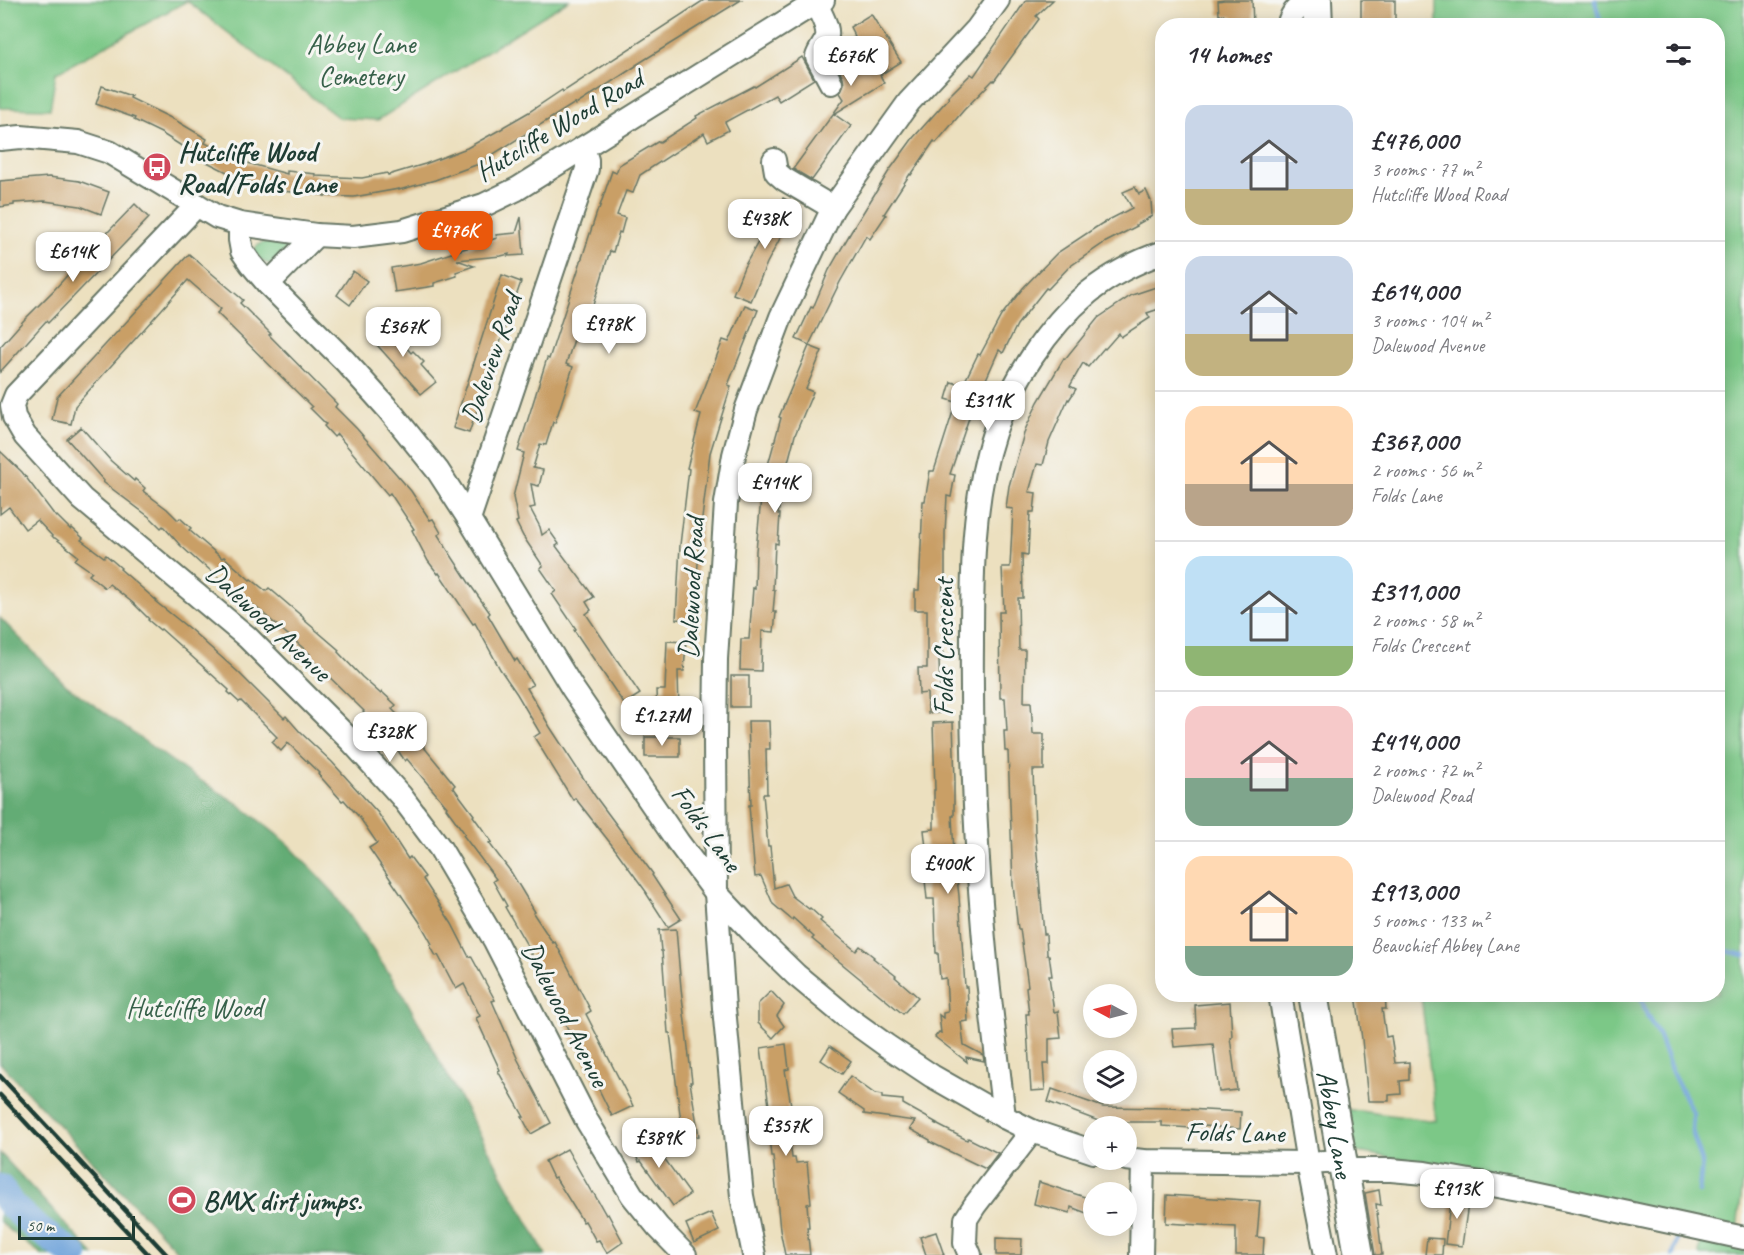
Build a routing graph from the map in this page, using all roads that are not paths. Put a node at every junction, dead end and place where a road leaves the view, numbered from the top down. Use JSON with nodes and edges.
{"nodes":[{"id":1,"x":998,"y":0,"type":"edge"},
{"id":2,"x":1315,"y":0,"type":"edge"},
{"id":3,"x":819,"y":2,"type":"edge"},
{"id":4,"x":1290,"y":18,"type":"edge"},
{"id":5,"x":1317,"y":18,"type":"edge"},
{"id":6,"x":831,"y":83,"type":"dead end"},
{"id":7,"x":0,"y":139,"type":"edge"},
{"id":8,"x":583,"y":148,"type":"junction"},
{"id":9,"x":774,"y":160,"type":"dead end"},
{"id":10,"x":197,"y":205,"type":"junction"},
{"id":11,"x":833,"y":208,"type":"junction"},
{"id":12,"x":240,"y":224,"type":"junction"},
{"id":13,"x":316,"y":235,"type":"junction"},
{"id":14,"x":1155,"y":256,"type":"edge"},
{"id":15,"x":268,"y":284,"type":"junction"},
{"id":16,"x":469,"y":519,"type":"junction"},
{"id":17,"x":716,"y":893,"type":"junction"},
{"id":18,"x":1281,"y":1002,"type":"edge"},
{"id":19,"x":1314,"y":1002,"type":"edge"},
{"id":20,"x":1004,"y":1117,"type":"junction"},
{"id":21,"x":1032,"y":1131,"type":"junction"},
{"id":22,"x":1083,"y":1148,"type":"edge"},
{"id":23,"x":1137,"y":1160,"type":"edge"},
{"id":24,"x":1308,"y":1163,"type":"junction"},
{"id":25,"x":1343,"y":1166,"type":"junction"},
{"id":26,"x":1136,"y":1170,"type":"edge"},
{"id":27,"x":1744,"y":1238,"type":"edge"},
{"id":28,"x":685,"y":1255,"type":"edge"},
{"id":29,"x":754,"y":1255,"type":"edge"},
{"id":30,"x":970,"y":1255,"type":"edge"},
{"id":31,"x":1141,"y":1255,"type":"edge"},
{"id":32,"x":1326,"y":1255,"type":"edge"},
{"id":33,"x":1359,"y":1255,"type":"edge"}],
"edges":[{"from":1,"to":11,"type":"street","name":"Dalewood Road"},
{"from":2,"to":4,"type":"street"},
{"from":2,"to":5,"type":"main road"},
{"from":3,"to":6,"type":"street"},
{"from":3,"to":8,"type":"street","name":"Hutcliffe Wood Road"},
{"from":7,"to":10,"type":"street","name":"Hutcliffe Wood Road"},
{"from":8,"to":13,"type":"street","name":"Hutcliffe Wood Road"},
{"from":8,"to":16,"type":"street","name":"Daleview Road"},
{"from":9,"to":11,"type":"street"},
{"from":10,"to":12,"type":"street","name":"Hutcliffe Wood Road"},
{"from":10,"to":28,"type":"street","name":"Dalewood Avenue"},
{"from":11,"to":17,"type":"street","name":"Dalewood Road"},
{"from":12,"to":13,"type":"street","name":"Hutcliffe Wood Road"},
{"from":12,"to":15,"type":"street","name":"Folds Lane"},
{"from":13,"to":15,"type":"street"},
{"from":14,"to":20,"type":"street","name":"Folds Crescent"},
{"from":15,"to":16,"type":"street","name":"Folds Lane"},
{"from":16,"to":17,"type":"street","name":"Folds Lane"},
{"from":17,"to":20,"type":"street","name":"Folds Lane"},
{"from":17,"to":29,"type":"street","name":"Dalewood Road"},
{"from":18,"to":24,"type":"street","name":"Abbey Lane"},
{"from":19,"to":25,"type":"main road","name":"Abbey Lane"},
{"from":20,"to":21,"type":"street","name":"Folds Lane"},
{"from":21,"to":22,"type":"street","name":"Folds Lane"},
{"from":21,"to":30,"type":"street"},
{"from":23,"to":24,"type":"street","name":"Folds Lane"},
{"from":24,"to":25,"type":"street","name":"Folds Lane"},
{"from":24,"to":32,"type":"street","name":"Abbey Lane"},
{"from":25,"to":27,"type":"street","name":"Folds Lane"},
{"from":25,"to":33,"type":"main road","name":"Abbey Lane"},
{"from":26,"to":31,"type":"street"}]}
